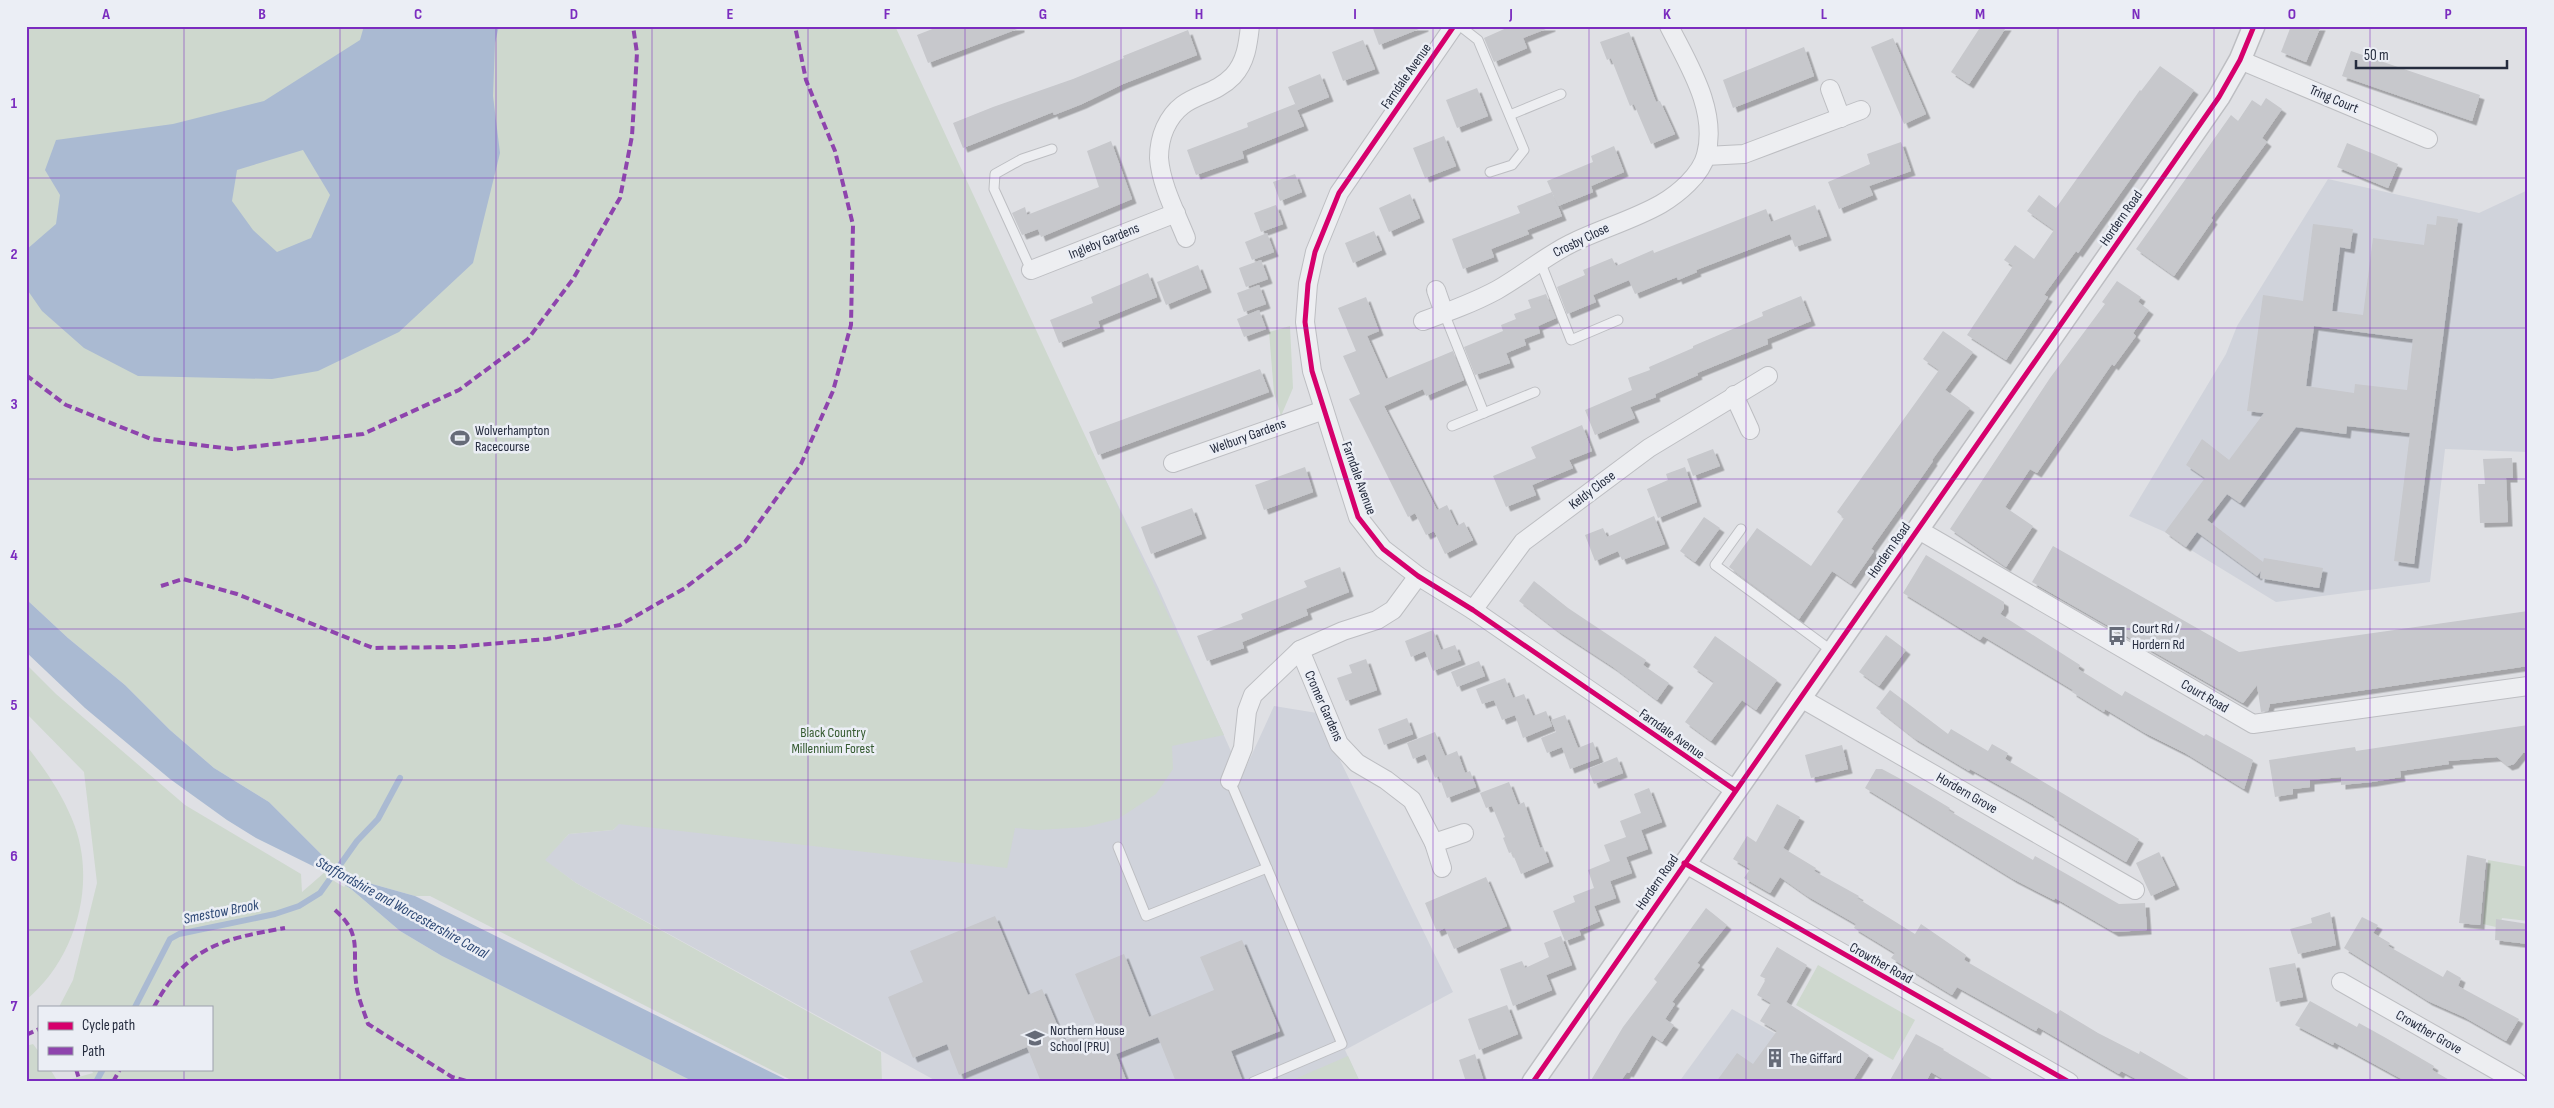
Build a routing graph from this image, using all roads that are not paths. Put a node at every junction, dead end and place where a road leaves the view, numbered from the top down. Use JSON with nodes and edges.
{"nodes":[{"id":1,"x":1250,"y":26,"type":"edge"},
{"id":2,"x":1454,"y":26,"type":"edge"},
{"id":3,"x":1460,"y":26,"type":"edge"},
{"id":4,"x":1669,"y":26,"type":"edge"},
{"id":5,"x":2254,"y":26,"type":"edge"},
{"id":6,"x":2240,"y":60,"type":"junction"},
{"id":7,"x":1830,"y":90,"type":"dead end"},
{"id":8,"x":1561,"y":94,"type":"dead end"},
{"id":9,"x":1861,"y":110,"type":"dead end"},
{"id":10,"x":1510,"y":115,"type":"junction"},
{"id":11,"x":1841,"y":118,"type":"junction"},
{"id":12,"x":2428,"y":138,"type":"dead end"},
{"id":13,"x":1052,"y":149,"type":"dead end"},
{"id":14,"x":1706,"y":156,"type":"junction"},
{"id":15,"x":1490,"y":172,"type":"dead end"},
{"id":16,"x":1176,"y":212,"type":"junction"},
{"id":17,"x":1186,"y":238,"type":"dead end"},
{"id":18,"x":1540,"y":262,"type":"junction"},
{"id":19,"x":1032,"y":270,"type":"joint"},
{"id":20,"x":1436,"y":290,"type":"dead end"},
{"id":21,"x":1444,"y":313,"type":"junction"},
{"id":22,"x":1618,"y":320,"type":"dead end"},
{"id":23,"x":1423,"y":321,"type":"dead end"},
{"id":24,"x":1768,"y":376,"type":"dead end"},
{"id":25,"x":1535,"y":392,"type":"dead end"},
{"id":26,"x":1734,"y":395,"type":"junction"},
{"id":27,"x":1324,"y":410,"type":"junction"},
{"id":28,"x":1484,"y":413,"type":"junction"},
{"id":29,"x":1452,"y":426,"type":"dead end"},
{"id":30,"x":1750,"y":430,"type":"dead end"},
{"id":31,"x":1173,"y":463,"type":"dead end"},
{"id":32,"x":1741,"y":528,"type":"dead end"},
{"id":33,"x":1917,"y":529,"type":"junction"},
{"id":34,"x":1418,"y":576,"type":"junction"},
{"id":35,"x":1474,"y":610,"type":"junction"},
{"id":36,"x":1300,"y":650,"type":"junction"},
{"id":37,"x":1832,"y":651,"type":"junction"},
{"id":38,"x":2528,"y":686,"type":"edge"},
{"id":39,"x":1799,"y":697,"type":"junction"},
{"id":40,"x":1230,"y":781,"type":"joint"},
{"id":41,"x":1735,"y":790,"type":"junction"},
{"id":42,"x":1464,"y":833,"type":"dead end"},
{"id":43,"x":1434,"y":843,"type":"junction"},
{"id":44,"x":1118,"y":847,"type":"dead end"},
{"id":45,"x":1684,"y":863,"type":"junction"},
{"id":46,"x":1267,"y":868,"type":"junction"},
{"id":47,"x":1442,"y":868,"type":"dead end"},
{"id":48,"x":2135,"y":890,"type":"dead end"},
{"id":49,"x":2341,"y":982,"type":"dead end"},
{"id":50,"x":1252,"y":1082,"type":"edge"},
{"id":51,"x":1533,"y":1082,"type":"edge"},
{"id":52,"x":2069,"y":1082,"type":"edge"},
{"id":53,"x":2517,"y":1082,"type":"edge"}],
"edges":[{"from":1,"to":16,"type":"street"},
{"from":2,"to":27,"type":"street","name":"Farndale Avenue"},
{"from":3,"to":10,"type":"lane"},
{"from":4,"to":14,"type":"street"},
{"from":5,"to":6,"type":"street","name":"Hordern Road"},
{"from":6,"to":12,"type":"street","name":"Tring Court"},
{"from":6,"to":33,"type":"street","name":"Hordern Road"},
{"from":7,"to":11,"type":"street"},
{"from":8,"to":10,"type":"lane"},
{"from":9,"to":11,"type":"street"},
{"from":10,"to":15,"type":"lane"},
{"from":11,"to":14,"type":"street"},
{"from":13,"to":19,"type":"lane"},
{"from":14,"to":18,"type":"street","name":"Crosby Close"},
{"from":16,"to":17,"type":"street"},
{"from":16,"to":19,"type":"street","name":"Ingleby Gardens"},
{"from":18,"to":21,"type":"street","name":"Crosby Close"},
{"from":18,"to":22,"type":"lane"},
{"from":20,"to":21,"type":"street"},
{"from":21,"to":23,"type":"street","name":"Crosby Close"},
{"from":21,"to":28,"type":"lane"},
{"from":24,"to":26,"type":"street","name":"Keldy Close"},
{"from":25,"to":28,"type":"lane"},
{"from":26,"to":30,"type":"street"},
{"from":26,"to":35,"type":"street","name":"Keldy Close"},
{"from":27,"to":31,"type":"street","name":"Welbury Gardens"},
{"from":27,"to":34,"type":"street","name":"Farndale Avenue"},
{"from":28,"to":29,"type":"lane"},
{"from":32,"to":37,"type":"lane"},
{"from":33,"to":37,"type":"street","name":"Hordern Road"},
{"from":33,"to":38,"type":"street","name":"Court Road"},
{"from":34,"to":35,"type":"street","name":"Farndale Avenue"},
{"from":34,"to":36,"type":"street","name":"Cromer Gardens"},
{"from":35,"to":41,"type":"street","name":"Farndale Avenue"},
{"from":36,"to":40,"type":"street","name":"Cromer Gardens"},
{"from":36,"to":43,"type":"street","name":"Cromer Gardens"},
{"from":37,"to":39,"type":"street","name":"Hordern Road"},
{"from":39,"to":41,"type":"street","name":"Hordern Road"},
{"from":39,"to":48,"type":"street","name":"Hordern Grove"},
{"from":40,"to":46,"type":"lane"},
{"from":41,"to":45,"type":"street","name":"Hordern Road"},
{"from":42,"to":43,"type":"street"},
{"from":43,"to":47,"type":"street","name":"Cromer Gardens"},
{"from":44,"to":46,"type":"lane"},
{"from":45,"to":51,"type":"street","name":"Hordern Road"},
{"from":45,"to":52,"type":"street","name":"Crowther Road"},
{"from":46,"to":50,"type":"lane"},
{"from":49,"to":53,"type":"street","name":"Crowther Grove"}]}
